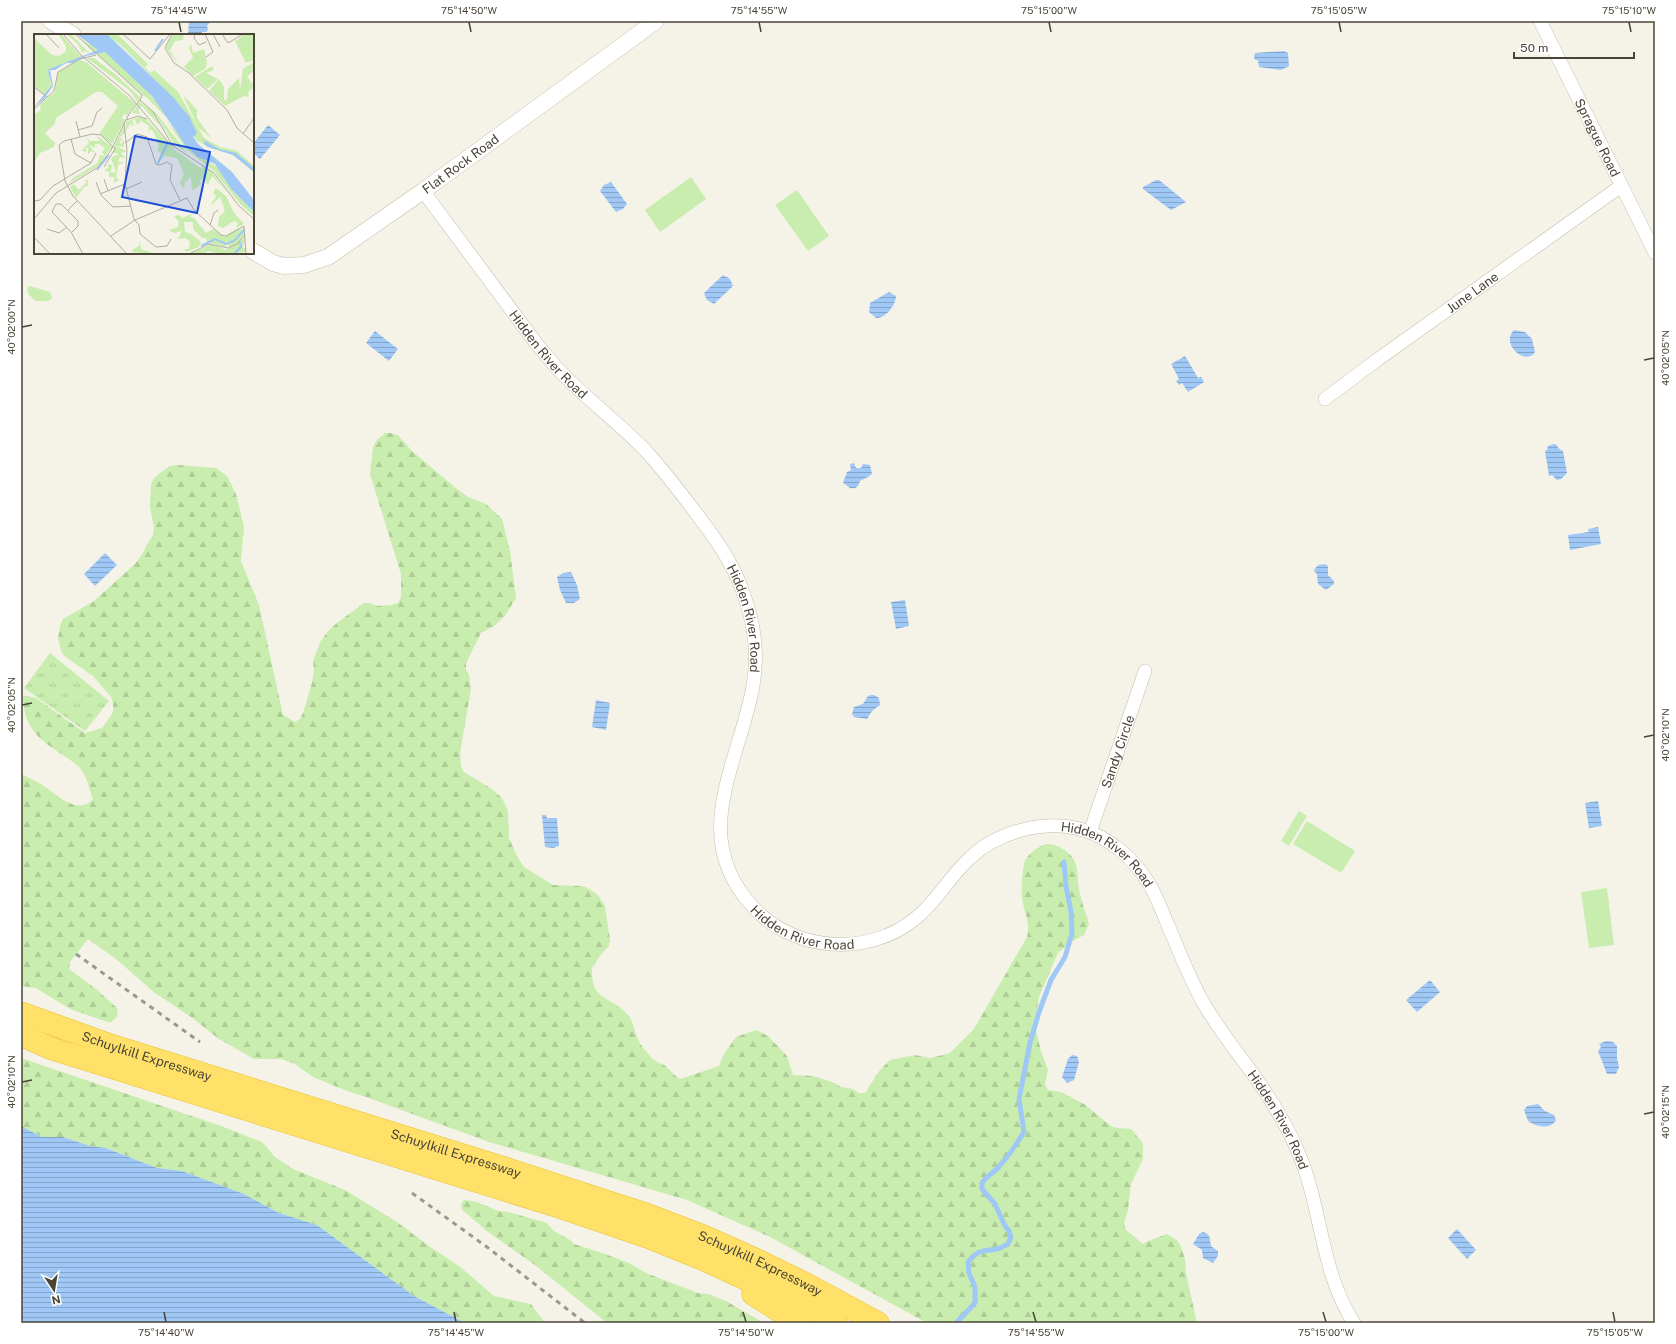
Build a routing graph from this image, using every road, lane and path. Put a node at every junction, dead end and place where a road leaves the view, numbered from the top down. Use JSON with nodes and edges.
{"nodes":[{"id":1,"x":51,"y":21,"type":"edge"},
{"id":2,"x":656,"y":21,"type":"edge"},
{"id":3,"x":1540,"y":21,"type":"edge"},
{"id":4,"x":71,"y":34,"type":"edge"},
{"id":5,"x":1621,"y":186,"type":"junction"},
{"id":6,"x":423,"y":191,"type":"junction"},
{"id":7,"x":254,"y":252,"type":"edge"},
{"id":8,"x":1655,"y":253,"type":"edge"},
{"id":9,"x":1325,"y":399,"type":"dead end"},
{"id":10,"x":1145,"y":671,"type":"dead end"},
{"id":11,"x":1090,"y":832,"type":"junction"},
{"id":12,"x":21,"y":1013,"type":"edge"},
{"id":13,"x":21,"y":1035,"type":"edge"},
{"id":14,"x":705,"y":1260,"type":"junction"},
{"id":15,"x":798,"y":1323,"type":"edge"},
{"id":16,"x":836,"y":1323,"type":"edge"},
{"id":17,"x":878,"y":1323,"type":"edge"},
{"id":18,"x":1354,"y":1323,"type":"edge"}],
"edges":[{"from":1,"to":4,"type":"street"},
{"from":2,"to":6,"type":"street","name":"Flat Rock Road"},
{"from":3,"to":5,"type":"street","name":"Sprague Road"},
{"from":5,"to":8,"type":"street","name":"Sprague Road"},
{"from":5,"to":9,"type":"street","name":"June Lane"},
{"from":6,"to":7,"type":"street","name":"Flat Rock Road"},
{"from":6,"to":11,"type":"street","name":"Hidden River Road"},
{"from":10,"to":11,"type":"street","name":"Sandy Circle"},
{"from":11,"to":18,"type":"street","name":"Hidden River Road"},
{"from":12,"to":17,"type":"highway","name":"Schuylkill Expressway"},
{"from":13,"to":14,"type":"highway","name":"Schuylkill Expressway"},
{"from":14,"to":15,"type":"highway"},
{"from":14,"to":16,"type":"highway","name":"Schuylkill Expressway"}]}
